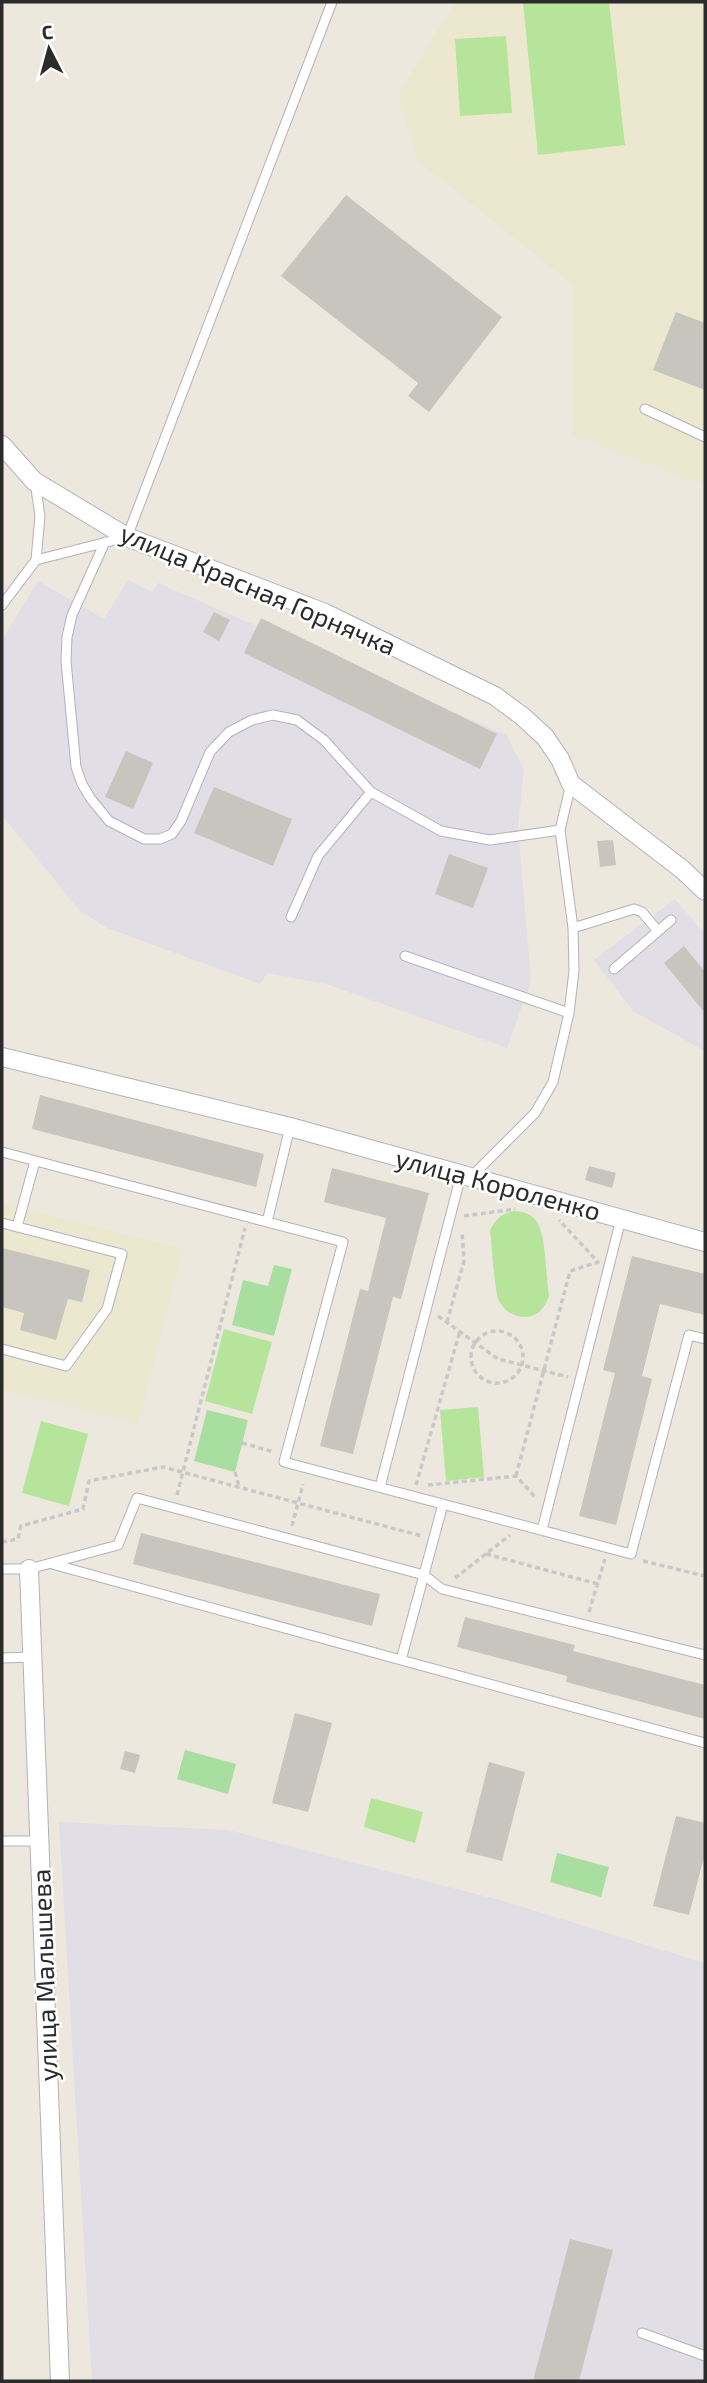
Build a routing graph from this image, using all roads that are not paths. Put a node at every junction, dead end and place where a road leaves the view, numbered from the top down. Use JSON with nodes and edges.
{"nodes":[{"id":1,"x":332,"y":2,"type":"edge"},
{"id":2,"x":645,"y":409,"type":"dead end"},
{"id":3,"x":705,"y":437,"type":"edge"},
{"id":4,"x":2,"y":445,"type":"edge"},
{"id":5,"x":34,"y":481,"type":"junction"},
{"id":6,"x":127,"y":537,"type":"junction"},
{"id":7,"x":105,"y":542,"type":"junction"},
{"id":8,"x":36,"y":560,"type":"junction"},
{"id":9,"x":2,"y":605,"type":"edge"},
{"id":10,"x":571,"y":784,"type":"junction"},
{"id":11,"x":371,"y":792,"type":"junction"},
{"id":12,"x":560,"y":830,"type":"junction"},
{"id":13,"x":705,"y":891,"type":"edge"},
{"id":14,"x":291,"y":917,"type":"dead end"},
{"id":15,"x":671,"y":920,"type":"dead end"},
{"id":16,"x":573,"y":928,"type":"junction"},
{"id":17,"x":658,"y":931,"type":"junction"},
{"id":18,"x":405,"y":956,"type":"dead end"},
{"id":19,"x":614,"y":969,"type":"dead end"},
{"id":20,"x":569,"y":1013,"type":"junction"},
{"id":21,"x":2,"y":1060,"type":"edge"},
{"id":22,"x":290,"y":1127,"type":"junction"},
{"id":23,"x":2,"y":1152,"type":"edge"},
{"id":24,"x":35,"y":1161,"type":"junction"},
{"id":25,"x":466,"y":1176,"type":"junction"},
{"id":26,"x":621,"y":1219,"type":"junction"},
{"id":27,"x":267,"y":1222,"type":"junction"},
{"id":28,"x":2,"y":1223,"type":"edge"},
{"id":29,"x":17,"y":1227,"type":"junction"},
{"id":30,"x":705,"y":1242,"type":"edge"},
{"id":31,"x":705,"y":1339,"type":"edge"},
{"id":32,"x":2,"y":1349,"type":"edge"},
{"id":33,"x":380,"y":1488,"type":"junction"},
{"id":34,"x":443,"y":1504,"type":"junction"},
{"id":35,"x":542,"y":1530,"type":"junction"},
{"id":36,"x":51,"y":1563,"type":"junction"},
{"id":37,"x":2,"y":1569,"type":"edge"},
{"id":38,"x":29,"y":1569,"type":"junction"},
{"id":39,"x":424,"y":1575,"type":"junction"},
{"id":40,"x":705,"y":1655,"type":"edge"},
{"id":41,"x":33,"y":1657,"type":"junction"},
{"id":42,"x":2,"y":1658,"type":"edge"},
{"id":43,"x":401,"y":1660,"type":"junction"},
{"id":44,"x":705,"y":1743,"type":"edge"},
{"id":45,"x":2,"y":1841,"type":"edge"},
{"id":46,"x":40,"y":1841,"type":"junction"},
{"id":47,"x":642,"y":2333,"type":"dead end"},
{"id":48,"x":705,"y":2356,"type":"edge"},
{"id":49,"x":61,"y":2381,"type":"edge"}],
"edges":[{"from":1,"to":6,"type":"lane"},
{"from":2,"to":3,"type":"lane"},
{"from":4,"to":5,"type":"street","name":"улица Красная Горнячка"},
{"from":5,"to":6,"type":"street","name":"улица Красная Горнячка"},
{"from":5,"to":8,"type":"lane"},
{"from":6,"to":7,"type":"lane"},
{"from":6,"to":10,"type":"street","name":"улица Красная Горнячка"},
{"from":7,"to":8,"type":"lane"},
{"from":7,"to":11,"type":"lane"},
{"from":8,"to":9,"type":"lane"},
{"from":10,"to":12,"type":"lane"},
{"from":10,"to":13,"type":"street","name":"улица Красная Горнячка"},
{"from":11,"to":12,"type":"lane"},
{"from":11,"to":14,"type":"lane"},
{"from":12,"to":16,"type":"lane"},
{"from":15,"to":17,"type":"lane"},
{"from":16,"to":17,"type":"lane"},
{"from":16,"to":20,"type":"lane"},
{"from":17,"to":19,"type":"lane"},
{"from":18,"to":20,"type":"lane"},
{"from":20,"to":25,"type":"lane"},
{"from":21,"to":22,"type":"street","name":"улица Короленко"},
{"from":22,"to":25,"type":"street","name":"улица Короленко"},
{"from":22,"to":27,"type":"lane"},
{"from":23,"to":24,"type":"lane"},
{"from":24,"to":27,"type":"lane"},
{"from":24,"to":29,"type":"lane"},
{"from":25,"to":26,"type":"street","name":"улица Короленко"},
{"from":25,"to":33,"type":"lane"},
{"from":26,"to":30,"type":"street","name":"улица Короленко"},
{"from":26,"to":35,"type":"lane"},
{"from":27,"to":33,"type":"lane"},
{"from":28,"to":29,"type":"lane"},
{"from":29,"to":32,"type":"lane"},
{"from":31,"to":35,"type":"lane"},
{"from":33,"to":34,"type":"lane"},
{"from":34,"to":35,"type":"lane"},
{"from":34,"to":39,"type":"lane"},
{"from":36,"to":38,"type":"lane"},
{"from":36,"to":39,"type":"lane"},
{"from":36,"to":43,"type":"lane"},
{"from":37,"to":38,"type":"lane"},
{"from":38,"to":41,"type":"street","name":"улица Малышева"},
{"from":39,"to":40,"type":"lane"},
{"from":39,"to":43,"type":"lane"},
{"from":41,"to":42,"type":"lane"},
{"from":41,"to":46,"type":"street","name":"улица Малышева"},
{"from":43,"to":44,"type":"lane"},
{"from":45,"to":46,"type":"lane"},
{"from":46,"to":49,"type":"street","name":"улица Малышева"},
{"from":47,"to":48,"type":"lane"}]}
